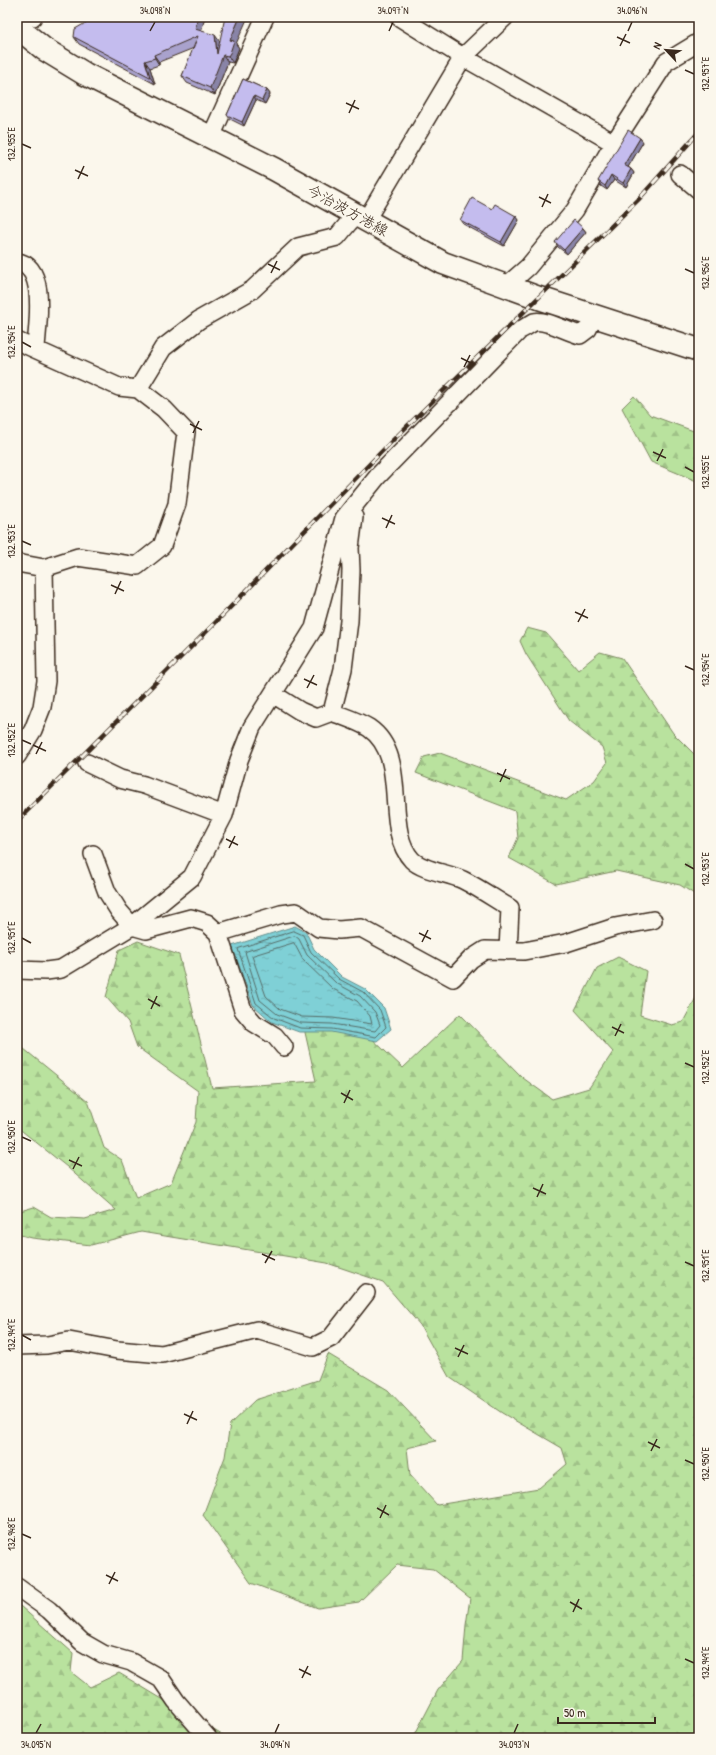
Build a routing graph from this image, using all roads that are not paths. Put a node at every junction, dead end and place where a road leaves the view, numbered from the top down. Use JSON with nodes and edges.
{"nodes":[{"id":1,"x":33,"y":17,"type":"edge"},
{"id":2,"x":265,"y":17,"type":"edge"},
{"id":3,"x":399,"y":17,"type":"edge"},
{"id":4,"x":504,"y":17,"type":"edge"},
{"id":5,"x":17,"y":18,"type":"edge"},
{"id":6,"x":17,"y":27,"type":"edge"},
{"id":7,"x":699,"y":42,"type":"edge"},
{"id":8,"x":463,"y":57,"type":"junction"},
{"id":9,"x":211,"y":137,"type":"junction"},
{"id":10,"x":614,"y":143,"type":"junction"},
{"id":11,"x":680,"y":174,"type":"dead end"},
{"id":12,"x":699,"y":190,"type":"edge"},
{"id":13,"x":361,"y":217,"type":"junction"},
{"id":14,"x":17,"y":262,"type":"edge"},
{"id":15,"x":505,"y":287,"type":"junction"},
{"id":16,"x":594,"y":317,"type":"junction"},
{"id":17,"x":17,"y":341,"type":"edge"},
{"id":18,"x":36,"y":348,"type":"junction"},
{"id":19,"x":699,"y":350,"type":"edge"},
{"id":20,"x":138,"y":389,"type":"junction"},
{"id":21,"x":355,"y":504,"type":"junction"},
{"id":22,"x":17,"y":564,"type":"edge"},
{"id":23,"x":44,"y":568,"type":"junction"},
{"id":24,"x":274,"y":694,"type":"junction"},
{"id":25,"x":332,"y":712,"type":"junction"},
{"id":26,"x":17,"y":756,"type":"edge"},
{"id":27,"x":87,"y":763,"type":"dead end"},
{"id":28,"x":224,"y":816,"type":"junction"},
{"id":29,"x":93,"y":854,"type":"dead end"},
{"id":30,"x":653,"y":920,"type":"dead end"},
{"id":31,"x":132,"y":926,"type":"junction"},
{"id":32,"x":218,"y":933,"type":"junction"},
{"id":33,"x":508,"y":951,"type":"junction"},
{"id":34,"x":17,"y":970,"type":"edge"},
{"id":35,"x":284,"y":1047,"type":"dead end"},
{"id":36,"x":366,"y":1293,"type":"dead end"},
{"id":37,"x":17,"y":1346,"type":"edge"},
{"id":38,"x":17,"y":1587,"type":"edge"},
{"id":39,"x":208,"y":1738,"type":"edge"}],
"edges":[{"from":1,"to":5,"type":"street"},
{"from":2,"to":9,"type":"street"},
{"from":3,"to":8,"type":"street"},
{"from":4,"to":8,"type":"street"},
{"from":6,"to":9,"type":"main road","name":"今治波方港線"},
{"from":7,"to":10,"type":"street"},
{"from":8,"to":10,"type":"street"},
{"from":8,"to":13,"type":"street"},
{"from":9,"to":13,"type":"main road","name":"今治波方港線"},
{"from":10,"to":15,"type":"street"},
{"from":11,"to":12,"type":"street"},
{"from":13,"to":15,"type":"main road","name":"今治波方港線"},
{"from":13,"to":20,"type":"street"},
{"from":14,"to":18,"type":"street"},
{"from":15,"to":16,"type":"main road","name":"今治波方港線"},
{"from":16,"to":19,"type":"main road","name":"今治波方港線"},
{"from":16,"to":21,"type":"street"},
{"from":17,"to":18,"type":"street"},
{"from":18,"to":20,"type":"street"},
{"from":20,"to":23,"type":"street"},
{"from":21,"to":24,"type":"street"},
{"from":21,"to":25,"type":"street"},
{"from":22,"to":23,"type":"street"},
{"from":23,"to":26,"type":"street"},
{"from":24,"to":25,"type":"street"},
{"from":24,"to":28,"type":"street"},
{"from":25,"to":33,"type":"street"},
{"from":27,"to":28,"type":"street"},
{"from":28,"to":31,"type":"street"},
{"from":29,"to":31,"type":"street"},
{"from":30,"to":33,"type":"street"},
{"from":31,"to":32,"type":"street"},
{"from":31,"to":34,"type":"street"},
{"from":32,"to":33,"type":"street"},
{"from":32,"to":35,"type":"street"},
{"from":36,"to":37,"type":"street"},
{"from":38,"to":39,"type":"street"}]}
